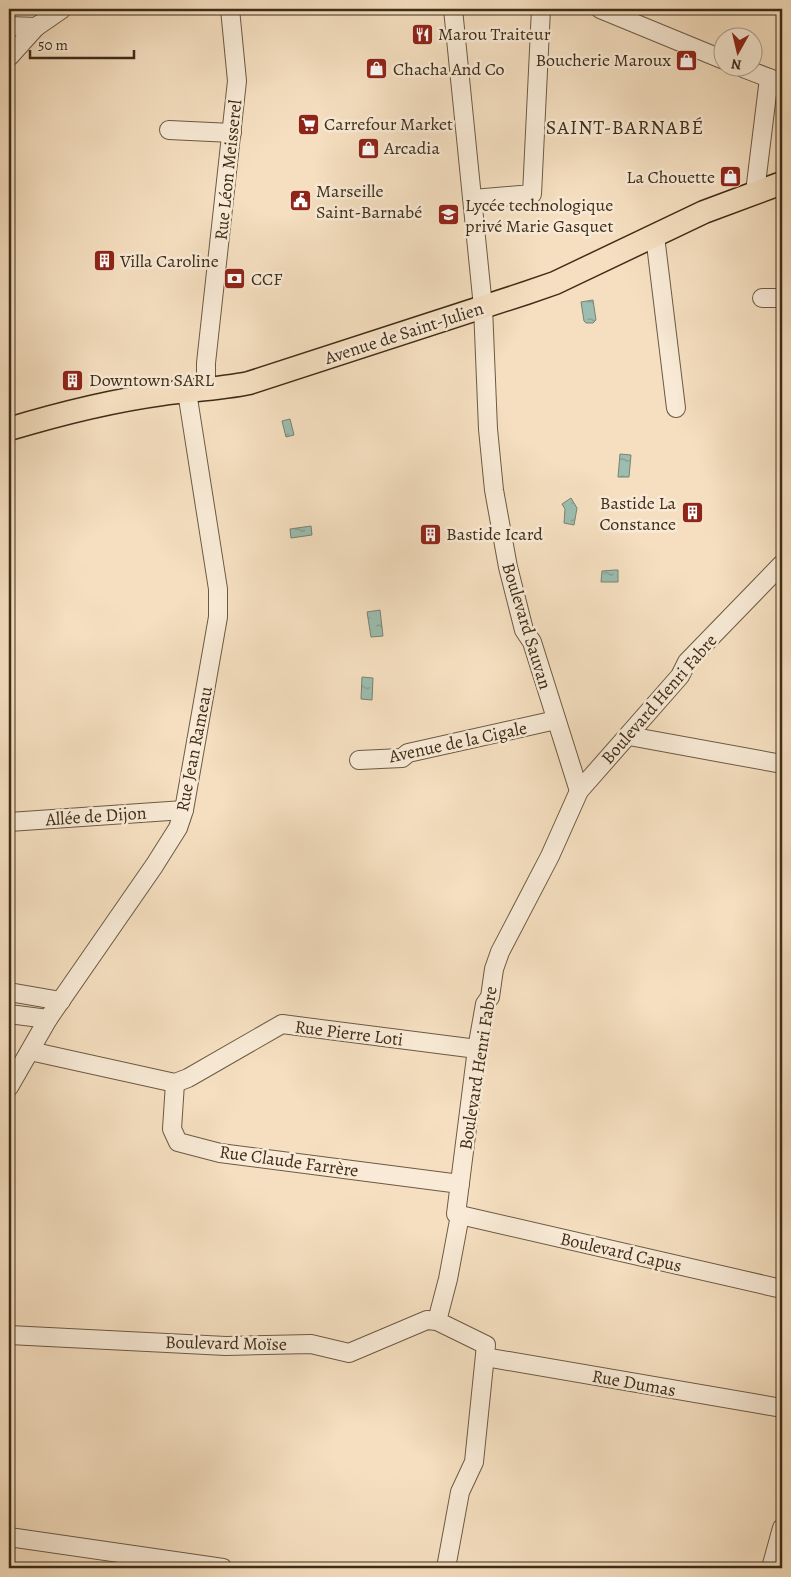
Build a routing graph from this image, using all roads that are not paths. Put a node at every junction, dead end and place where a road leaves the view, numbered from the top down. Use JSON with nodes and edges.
{"nodes":[{"id":1,"x":62,"y":9,"type":"edge"},
{"id":2,"x":230,"y":9,"type":"edge"},
{"id":3,"x":453,"y":9,"type":"edge"},
{"id":4,"x":541,"y":9,"type":"edge"},
{"id":5,"x":600,"y":9,"type":"edge"},
{"id":6,"x":9,"y":26,"type":"edge"},
{"id":7,"x":36,"y":27,"type":"junction"},
{"id":8,"x":714,"y":56,"type":"edge"},
{"id":9,"x":9,"y":57,"type":"edge"},
{"id":10,"x":764,"y":76,"type":"edge"},
{"id":11,"x":776,"y":81,"type":"edge"},
{"id":12,"x":169,"y":130,"type":"dead end"},
{"id":13,"x":232,"y":133,"type":"junction"},
{"id":14,"x":782,"y":183,"type":"edge"},
{"id":15,"x":755,"y":192,"type":"junction"},
{"id":16,"x":473,"y":199,"type":"junction"},
{"id":17,"x":655,"y":236,"type":"junction"},
{"id":18,"x":762,"y":298,"type":"dead end"},
{"id":19,"x":782,"y":298,"type":"edge"},
{"id":20,"x":483,"y":307,"type":"junction"},
{"id":21,"x":197,"y":391,"type":"junction"},
{"id":22,"x":676,"y":408,"type":"dead end"},
{"id":23,"x":9,"y":429,"type":"edge"},
{"id":24,"x":782,"y":564,"type":"edge"},
{"id":25,"x":556,"y":720,"type":"junction"},
{"id":26,"x":629,"y":736,"type":"junction"},
{"id":27,"x":359,"y":760,"type":"dead end"},
{"id":28,"x":782,"y":764,"type":"edge"},
{"id":29,"x":579,"y":791,"type":"junction"},
{"id":30,"x":184,"y":810,"type":"junction"},
{"id":31,"x":9,"y":822,"type":"edge"},
{"id":32,"x":9,"y":992,"type":"edge"},
{"id":33,"x":61,"y":1001,"type":"junction"},
{"id":34,"x":9,"y":1014,"type":"edge"},
{"id":35,"x":48,"y":1019,"type":"junction"},
{"id":36,"x":477,"y":1049,"type":"junction"},
{"id":37,"x":30,"y":1051,"type":"junction"},
{"id":38,"x":175,"y":1083,"type":"junction"},
{"id":39,"x":9,"y":1087,"type":"edge"},
{"id":40,"x":460,"y":1184,"type":"junction"},
{"id":41,"x":460,"y":1215,"type":"junction"},
{"id":42,"x":782,"y":1289,"type":"edge"},
{"id":43,"x":437,"y":1321,"type":"junction"},
{"id":44,"x":9,"y":1335,"type":"edge"},
{"id":45,"x":485,"y":1358,"type":"junction"},
{"id":46,"x":782,"y":1408,"type":"edge"},
{"id":47,"x":782,"y":1528,"type":"edge"},
{"id":48,"x":9,"y":1537,"type":"edge"},
{"id":49,"x":131,"y":1562,"type":"edge"},
{"id":50,"x":223,"y":1568,"type":"edge"},
{"id":51,"x":446,"y":1568,"type":"edge"},
{"id":52,"x":771,"y":1568,"type":"edge"}],
"edges":[{"from":1,"to":7,"type":"street"},
{"from":2,"to":13,"type":"street","name":"Rue Léon Meisserel"},
{"from":3,"to":16,"type":"street","name":"Boulevard Sauvan"},
{"from":4,"to":16,"type":"street"},
{"from":5,"to":8,"type":"street"},
{"from":6,"to":7,"type":"street"},
{"from":7,"to":9,"type":"street"},
{"from":10,"to":11,"type":"street"},
{"from":11,"to":15,"type":"street"},
{"from":12,"to":13,"type":"street"},
{"from":13,"to":21,"type":"street","name":"Rue Léon Meisserel"},
{"from":14,"to":15,"type":"main road","name":"Avenue de Saint-Julien"},
{"from":15,"to":17,"type":"main road","name":"Avenue de Saint-Julien"},
{"from":16,"to":20,"type":"street","name":"Boulevard Sauvan"},
{"from":17,"to":20,"type":"main road","name":"Avenue de Saint-Julien"},
{"from":17,"to":22,"type":"street"},
{"from":18,"to":19,"type":"street"},
{"from":20,"to":21,"type":"main road","name":"Avenue de Saint-Julien"},
{"from":20,"to":25,"type":"street","name":"Boulevard Sauvan"},
{"from":21,"to":23,"type":"main road","name":"Avenue de Saint-Julien"},
{"from":21,"to":30,"type":"street","name":"Rue Jean Rameau"},
{"from":24,"to":26,"type":"street","name":"Boulevard Henri Fabre"},
{"from":25,"to":27,"type":"street","name":"Avenue de la Cigale"},
{"from":25,"to":29,"type":"street","name":"Boulevard Sauvan"},
{"from":26,"to":28,"type":"street"},
{"from":26,"to":29,"type":"street","name":"Boulevard Henri Fabre"},
{"from":29,"to":36,"type":"street","name":"Boulevard Henri Fabre"},
{"from":30,"to":31,"type":"street","name":"Allée de Dijon"},
{"from":30,"to":33,"type":"street","name":"Rue Jean Rameau"},
{"from":32,"to":33,"type":"street"},
{"from":33,"to":35,"type":"street","name":"Rue Jean Rameau"},
{"from":34,"to":35,"type":"street"},
{"from":35,"to":37,"type":"street","name":"Rue Jean Rameau"},
{"from":36,"to":38,"type":"street","name":"Rue Pierre Loti"},
{"from":36,"to":40,"type":"street","name":"Boulevard Henri Fabre"},
{"from":37,"to":38,"type":"street"},
{"from":37,"to":39,"type":"street","name":"Rue Jean Rameau"},
{"from":38,"to":40,"type":"street","name":"Rue Claude Farrère"},
{"from":40,"to":41,"type":"street","name":"Boulevard Henri Fabre"},
{"from":41,"to":42,"type":"street","name":"Boulevard Capus"},
{"from":41,"to":43,"type":"street","name":"Boulevard Henri Fabre"},
{"from":43,"to":44,"type":"street","name":"Boulevard Moïse"},
{"from":43,"to":45,"type":"street"},
{"from":45,"to":46,"type":"street","name":"Rue Dumas"},
{"from":45,"to":51,"type":"street"},
{"from":47,"to":52,"type":"street"},
{"from":48,"to":49,"type":"street"},
{"from":49,"to":50,"type":"street"}]}
